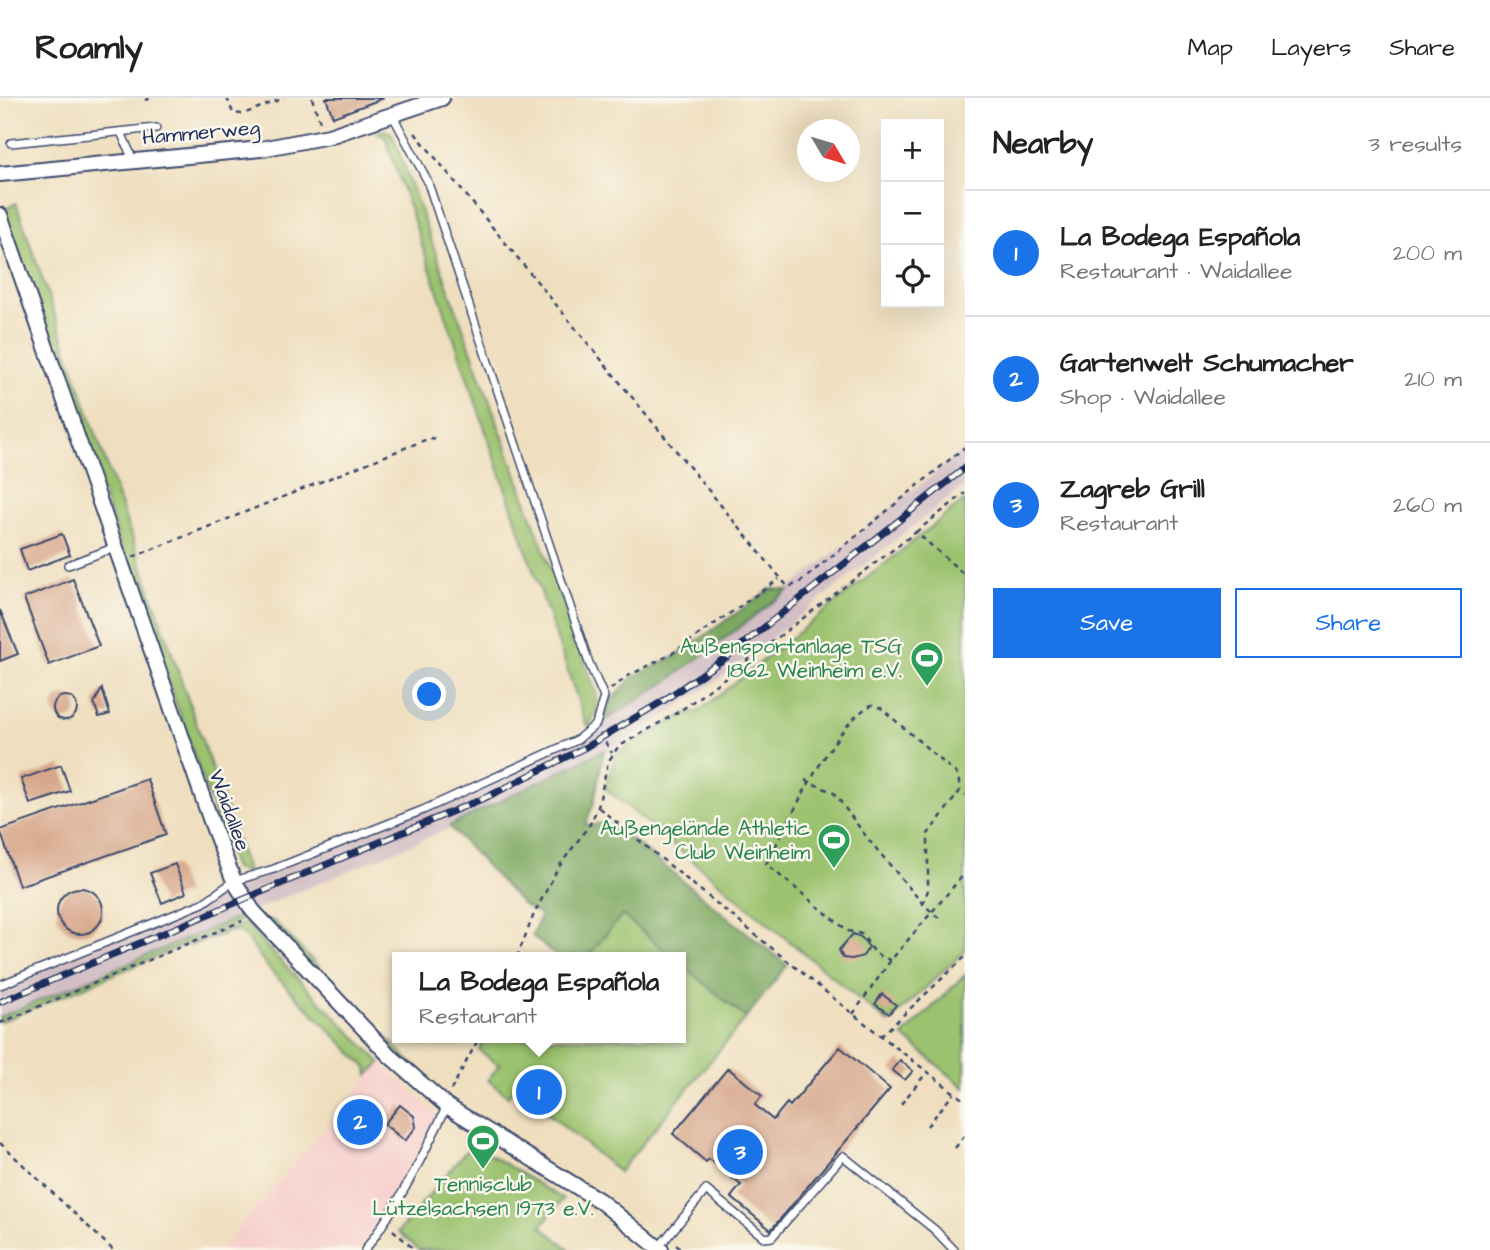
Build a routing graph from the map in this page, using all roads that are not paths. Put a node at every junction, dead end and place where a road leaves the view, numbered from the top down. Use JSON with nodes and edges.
{"nodes":[{"id":1,"x":442,"y":98,"type":"edge"},
{"id":2,"x":393,"y":116,"type":"junction"},
{"id":3,"x":156,"y":128,"type":"dead end"},
{"id":4,"x":121,"y":132,"type":"junction"},
{"id":5,"x":11,"y":143,"type":"dead end"},
{"id":6,"x":133,"y":160,"type":"junction"},
{"id":7,"x":0,"y":174,"type":"edge"},
{"id":8,"x":0,"y":215,"type":"edge"},
{"id":9,"x":116,"y":547,"type":"junction"},
{"id":10,"x":68,"y":565,"type":"dead end"},
{"id":11,"x":234,"y":881,"type":"junction"},
{"id":12,"x":0,"y":985,"type":"edge"},
{"id":13,"x":448,"y":1100,"type":"junction"},
{"id":14,"x":660,"y":1249,"type":"edge"},
{"id":15,"x":365,"y":1250,"type":"edge"},
{"id":16,"x":954,"y":1250,"type":"edge"}],
"edges":[{"from":1,"to":2,"type":"street","name":"Hammerweg"},
{"from":2,"to":6,"type":"street","name":"Hammerweg"},
{"from":2,"to":11,"type":"lane"},
{"from":3,"to":4,"type":"lane"},
{"from":4,"to":5,"type":"lane"},
{"from":4,"to":6,"type":"lane"},
{"from":6,"to":7,"type":"street","name":"Hammerweg"},
{"from":8,"to":9,"type":"street","name":"Waidallee"},
{"from":9,"to":10,"type":"lane"},
{"from":9,"to":11,"type":"street","name":"Waidallee"},
{"from":11,"to":12,"type":"lane"},
{"from":11,"to":13,"type":"street","name":"Waidallee"},
{"from":13,"to":14,"type":"street","name":"Waidallee"},
{"from":13,"to":15,"type":"lane"},
{"from":14,"to":16,"type":"lane"}]}
